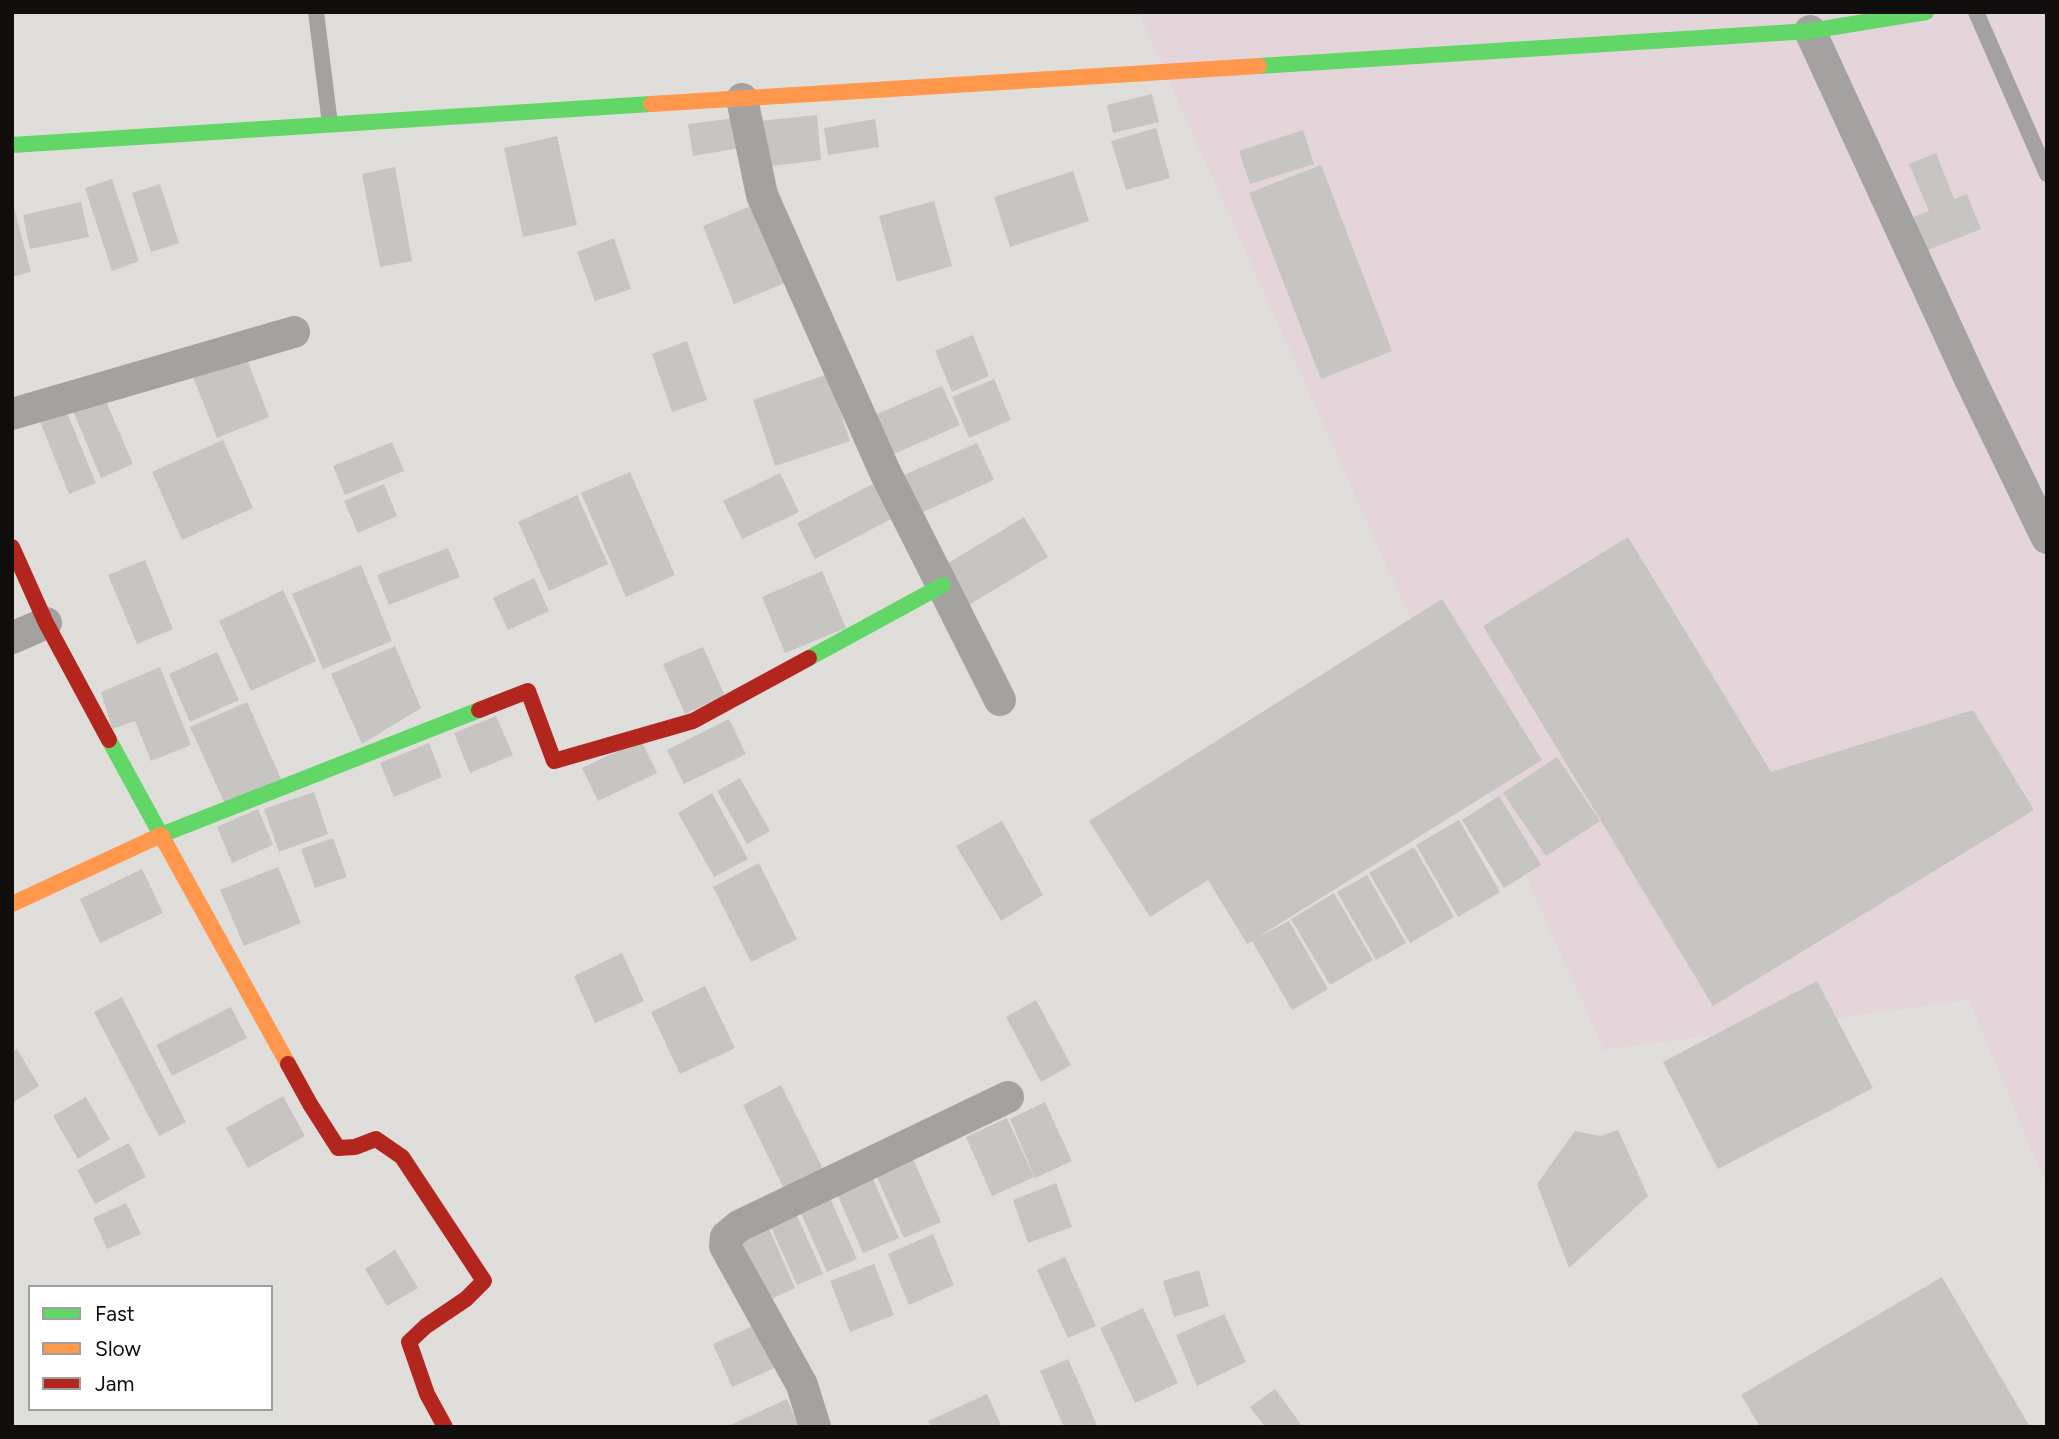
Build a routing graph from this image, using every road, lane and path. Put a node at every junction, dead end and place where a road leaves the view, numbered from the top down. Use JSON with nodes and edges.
{"nodes":[{"id":1,"x":316,"y":12,"type":"edge"},
{"id":2,"x":1926,"y":12,"type":"edge"},
{"id":3,"x":1976,"y":12,"type":"edge"},
{"id":4,"x":1810,"y":31,"type":"junction"},
{"id":5,"x":742,"y":99,"type":"junction"},
{"id":6,"x":330,"y":124,"type":"junction"},
{"id":7,"x":12,"y":145,"type":"edge"},
{"id":8,"x":2047,"y":174,"type":"edge"},
{"id":9,"x":294,"y":332,"type":"dead end"},
{"id":10,"x":12,"y":414,"type":"edge"},
{"id":11,"x":2047,"y":538,"type":"edge"},
{"id":12,"x":12,"y":547,"type":"edge"},
{"id":13,"x":943,"y":585,"type":"junction"},
{"id":14,"x":46,"y":623,"type":"junction"},
{"id":15,"x":12,"y":638,"type":"edge"},
{"id":16,"x":1000,"y":700,"type":"dead end"},
{"id":17,"x":161,"y":835,"type":"junction"},
{"id":18,"x":12,"y":904,"type":"edge"},
{"id":19,"x":1008,"y":1097,"type":"dead end"},
{"id":20,"x":445,"y":1427,"type":"edge"},
{"id":21,"x":815,"y":1427,"type":"edge"}],
"edges":[{"from":1,"to":6,"type":"lane"},
{"from":2,"to":4,"type":"street"},
{"from":3,"to":8,"type":"lane"},
{"from":4,"to":5,"type":"street"},
{"from":4,"to":11,"type":"street"},
{"from":5,"to":6,"type":"street"},
{"from":5,"to":13,"type":"street"},
{"from":6,"to":7,"type":"street"},
{"from":9,"to":10,"type":"street"},
{"from":12,"to":14,"type":"street"},
{"from":13,"to":16,"type":"street"},
{"from":13,"to":17,"type":"street"},
{"from":14,"to":15,"type":"street"},
{"from":14,"to":17,"type":"street"},
{"from":17,"to":18,"type":"street"},
{"from":17,"to":20,"type":"street"},
{"from":19,"to":21,"type":"street"}]}
